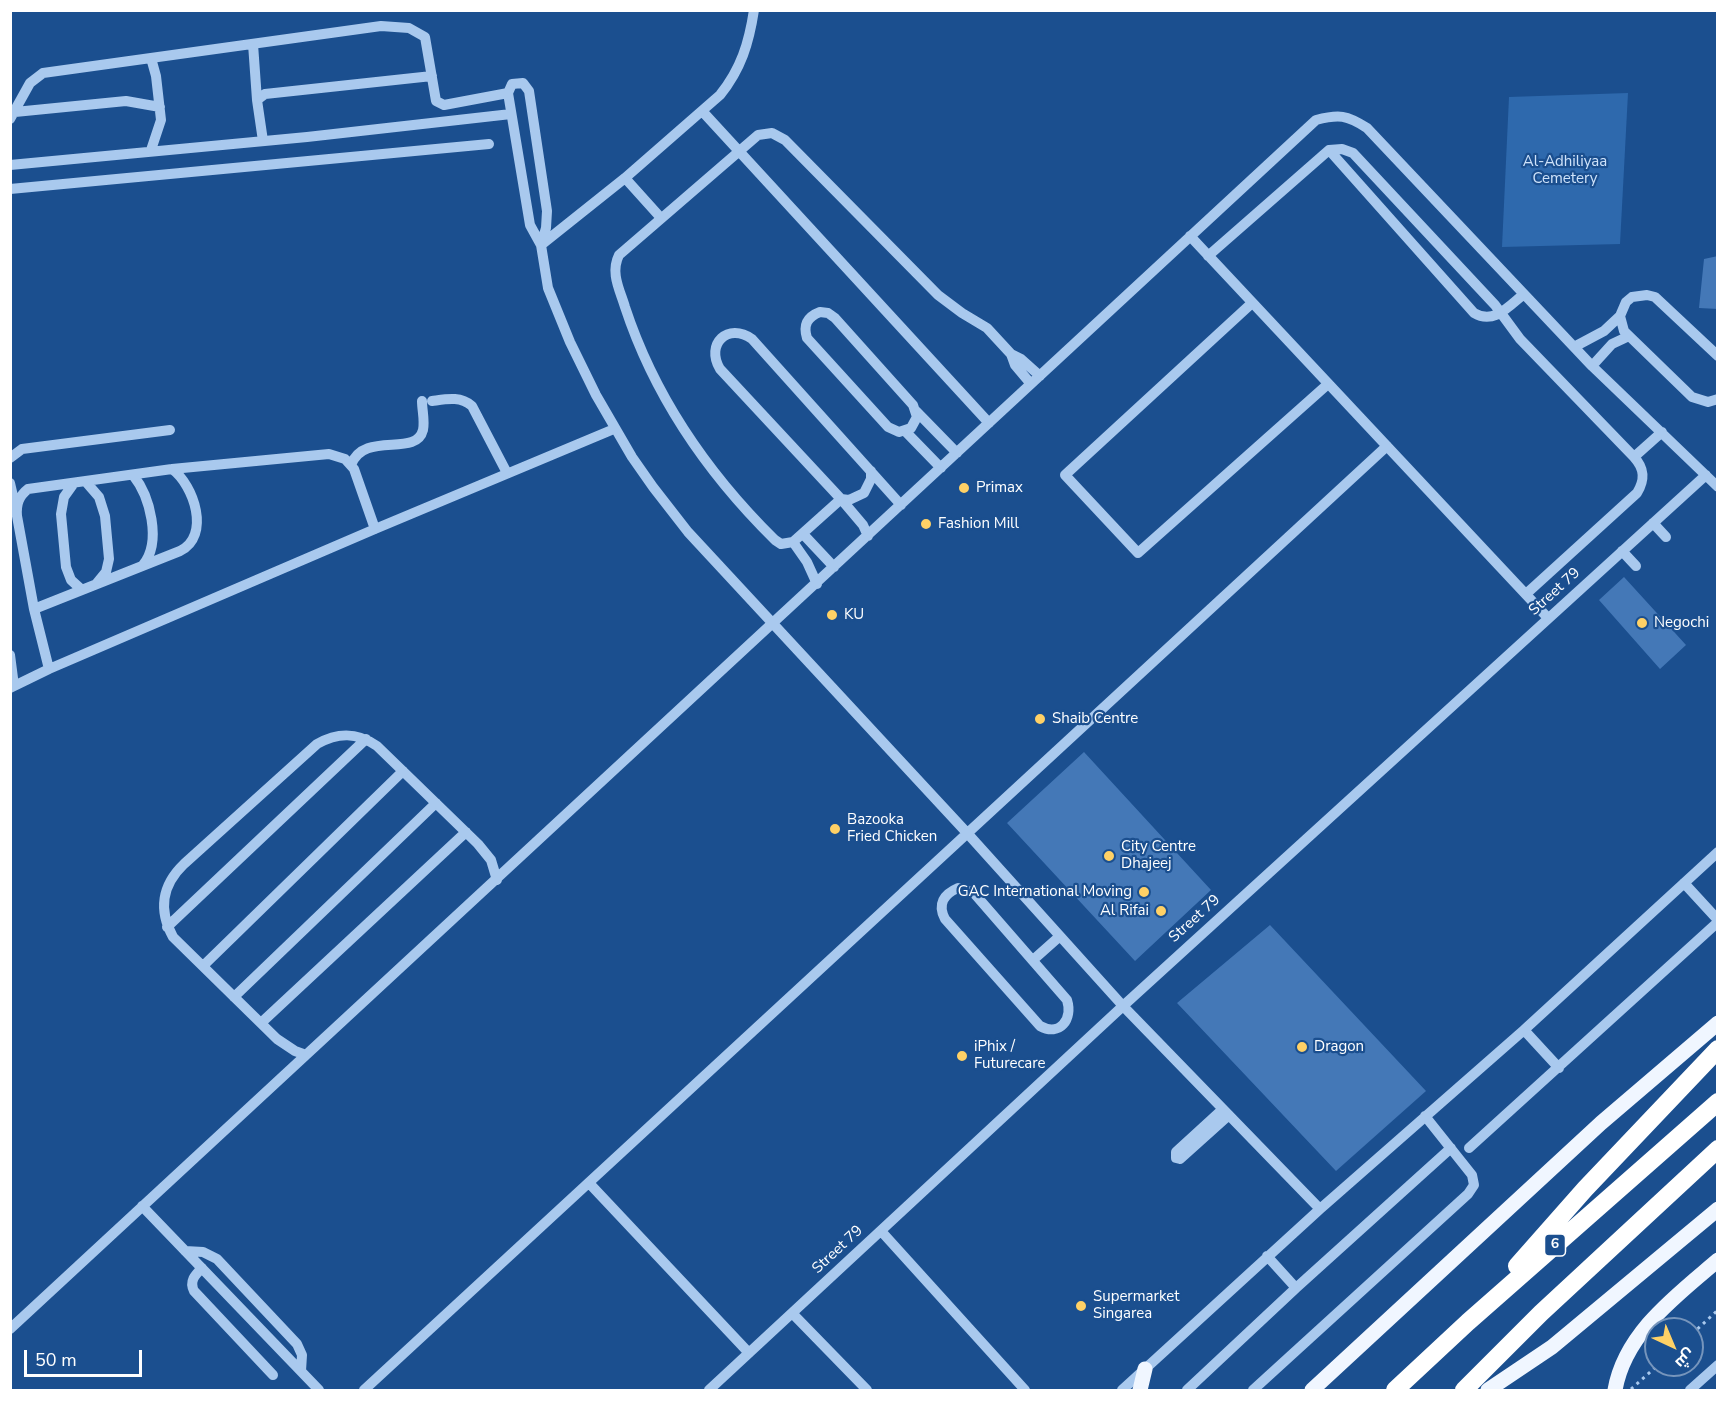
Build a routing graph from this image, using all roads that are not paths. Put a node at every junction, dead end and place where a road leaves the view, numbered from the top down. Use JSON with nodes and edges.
{"nodes":[{"id":1,"x":754,"y":10,"type":"edge"},
{"id":2,"x":252,"y":44,"type":"junction"},
{"id":3,"x":151,"y":58,"type":"junction"},
{"id":4,"x":432,"y":76,"type":"junction"},
{"id":5,"x":508,"y":93,"type":"junction"},
{"id":6,"x":257,"y":100,"type":"junction"},
{"id":7,"x":160,"y":107,"type":"junction"},
{"id":8,"x":703,"y":112,"type":"junction"},
{"id":9,"x":511,"y":114,"type":"junction"},
{"id":10,"x":13,"y":116,"type":"edge"},
{"id":11,"x":263,"y":141,"type":"junction"},
{"id":12,"x":489,"y":144,"type":"dead end"},
{"id":13,"x":152,"y":150,"type":"junction"},
{"id":14,"x":739,"y":150,"type":"junction"},
{"id":15,"x":1329,"y":150,"type":"junction"},
{"id":16,"x":10,"y":165,"type":"edge"},
{"id":17,"x":625,"y":178,"type":"junction"},
{"id":18,"x":10,"y":189,"type":"edge"},
{"id":19,"x":661,"y":218,"type":"junction"},
{"id":20,"x":1190,"y":236,"type":"junction"},
{"id":21,"x":541,"y":245,"type":"junction"},
{"id":22,"x":1208,"y":256,"type":"junction"},
{"id":23,"x":1524,"y":294,"type":"junction"},
{"id":24,"x":1252,"y":303,"type":"junction"},
{"id":25,"x":1501,"y":313,"type":"junction"},
{"id":26,"x":1620,"y":316,"type":"junction"},
{"id":27,"x":1629,"y":336,"type":"junction"},
{"id":28,"x":1575,"y":346,"type":"junction"},
{"id":29,"x":1011,"y":354,"type":"junction"},
{"id":30,"x":1718,"y":356,"type":"edge"},
{"id":31,"x":1592,"y":366,"type":"junction"},
{"id":32,"x":1040,"y":376,"type":"junction"},
{"id":33,"x":1031,"y":384,"type":"junction"},
{"id":34,"x":1328,"y":384,"type":"junction"},
{"id":35,"x":1718,"y":399,"type":"edge"},
{"id":36,"x":916,"y":411,"type":"junction"},
{"id":37,"x":989,"y":423,"type":"junction"},
{"id":38,"x":614,"y":429,"type":"junction"},
{"id":39,"x":170,"y":430,"type":"dead end"},
{"id":40,"x":905,"y":431,"type":"junction"},
{"id":41,"x":1662,"y":432,"type":"junction"},
{"id":42,"x":1387,"y":446,"type":"junction"},
{"id":43,"x":957,"y":453,"type":"junction"},
{"id":44,"x":1634,"y":457,"type":"junction"},
{"id":45,"x":10,"y":458,"type":"edge"},
{"id":46,"x":351,"y":465,"type":"junction"},
{"id":47,"x":941,"y":468,"type":"junction"},
{"id":48,"x":172,"y":469,"type":"junction"},
{"id":49,"x":871,"y":471,"type":"junction"},
{"id":50,"x":507,"y":473,"type":"junction"},
{"id":51,"x":133,"y":475,"type":"junction"},
{"id":52,"x":1706,"y":475,"type":"junction"},
{"id":53,"x":10,"y":483,"type":"edge"},
{"id":54,"x":80,"y":483,"type":"junction"},
{"id":55,"x":1716,"y":485,"type":"edge"},
{"id":56,"x":841,"y":499,"type":"junction"},
{"id":57,"x":901,"y":505,"type":"junction"},
{"id":58,"x":17,"y":516,"type":"junction"},
{"id":59,"x":1653,"y":523,"type":"junction"},
{"id":60,"x":375,"y":529,"type":"junction"},
{"id":61,"x":803,"y":534,"type":"junction"},
{"id":62,"x":868,"y":536,"type":"junction"},
{"id":63,"x":1666,"y":537,"type":"dead end"},
{"id":64,"x":793,"y":542,"type":"junction"},
{"id":65,"x":1622,"y":551,"type":"junction"},
{"id":66,"x":143,"y":566,"type":"junction"},
{"id":67,"x":1636,"y":566,"type":"dead end"},
{"id":68,"x":834,"y":567,"type":"junction"},
{"id":69,"x":97,"y":584,"type":"junction"},
{"id":70,"x":817,"y":584,"type":"junction"},
{"id":71,"x":82,"y":590,"type":"junction"},
{"id":72,"x":1526,"y":594,"type":"junction"},
{"id":73,"x":34,"y":609,"type":"junction"},
{"id":74,"x":1548,"y":618,"type":"junction"},
{"id":75,"x":774,"y":624,"type":"junction"},
{"id":76,"x":10,"y":655,"type":"edge"},
{"id":77,"x":49,"y":669,"type":"junction"},
{"id":78,"x":12,"y":687,"type":"edge"},
{"id":79,"x":366,"y":739,"type":"junction"},
{"id":80,"x":403,"y":771,"type":"junction"},
{"id":81,"x":436,"y":803,"type":"junction"},
{"id":82,"x":466,"y":832,"type":"junction"},
{"id":83,"x":969,"y":834,"type":"junction"},
{"id":84,"x":1718,"y":852,"type":"edge"},
{"id":85,"x":496,"y":880,"type":"junction"},
{"id":86,"x":1684,"y":883,"type":"junction"},
{"id":87,"x":1718,"y":921,"type":"edge"},
{"id":88,"x":167,"y":927,"type":"junction"},
{"id":89,"x":1060,"y":936,"type":"junction"},
{"id":90,"x":1033,"y":960,"type":"junction"},
{"id":91,"x":203,"y":966,"type":"junction"},
{"id":92,"x":234,"y":996,"type":"junction"},
{"id":93,"x":1123,"y":1006,"type":"junction"},
{"id":94,"x":261,"y":1023,"type":"junction"},
{"id":95,"x":1718,"y":1023,"type":"edge"},
{"id":96,"x":1524,"y":1030,"type":"junction"},
{"id":97,"x":1718,"y":1049,"type":"edge"},
{"id":98,"x":306,"y":1055,"type":"junction"},
{"id":99,"x":1558,"y":1068,"type":"junction"},
{"id":100,"x":1718,"y":1102,"type":"edge"},
{"id":101,"x":1226,"y":1112,"type":"junction"},
{"id":102,"x":1425,"y":1116,"type":"junction"},
{"id":103,"x":1451,"y":1148,"type":"junction"},
{"id":104,"x":1469,"y":1148,"type":"dead end"},
{"id":105,"x":1718,"y":1149,"type":"edge"},
{"id":106,"x":589,"y":1183,"type":"junction"},
{"id":107,"x":142,"y":1206,"type":"junction"},
{"id":108,"x":1320,"y":1209,"type":"junction"},
{"id":109,"x":1718,"y":1209,"type":"edge"},
{"id":110,"x":881,"y":1231,"type":"junction"},
{"id":111,"x":186,"y":1251,"type":"junction"},
{"id":112,"x":1267,"y":1257,"type":"junction"},
{"id":113,"x":1718,"y":1260,"type":"edge"},
{"id":114,"x":202,"y":1268,"type":"junction"},
{"id":115,"x":1296,"y":1288,"type":"junction"},
{"id":116,"x":792,"y":1313,"type":"junction"},
{"id":117,"x":1468,"y":1322,"type":"junction"},
{"id":118,"x":10,"y":1329,"type":"edge"},
{"id":119,"x":749,"y":1353,"type":"junction"},
{"id":120,"x":1718,"y":1365,"type":"edge"},
{"id":121,"x":1145,"y":1369,"type":"junction"},
{"id":122,"x":301,"y":1371,"type":"junction"},
{"id":123,"x":273,"y":1375,"type":"dead end"},
{"id":124,"x":714,"y":1389,"type":"edge"},
{"id":125,"x":319,"y":1390,"type":"edge"},
{"id":126,"x":364,"y":1390,"type":"edge"},
{"id":127,"x":867,"y":1390,"type":"edge"},
{"id":128,"x":1025,"y":1390,"type":"edge"},
{"id":129,"x":1122,"y":1390,"type":"edge"},
{"id":130,"x":1140,"y":1390,"type":"edge"},
{"id":131,"x":1187,"y":1390,"type":"edge"},
{"id":132,"x":1253,"y":1390,"type":"edge"},
{"id":133,"x":1312,"y":1390,"type":"edge"},
{"id":134,"x":1395,"y":1390,"type":"edge"},
{"id":135,"x":1464,"y":1390,"type":"edge"},
{"id":136,"x":1488,"y":1390,"type":"edge"},
{"id":137,"x":1615,"y":1390,"type":"edge"},
{"id":138,"x":1690,"y":1390,"type":"edge"}],
"edges":[{"from":1,"to":8,"type":"street"},
{"from":2,"to":3,"type":"street"},
{"from":2,"to":4,"type":"street"},
{"from":2,"to":6,"type":"street"},
{"from":3,"to":7,"type":"street"},
{"from":3,"to":10,"type":"street"},
{"from":4,"to":5,"type":"street"},
{"from":4,"to":6,"type":"street"},
{"from":5,"to":9,"type":"street"},
{"from":5,"to":21,"type":"street"},
{"from":6,"to":11,"type":"street"},
{"from":7,"to":10,"type":"street"},
{"from":7,"to":13,"type":"street"},
{"from":8,"to":14,"type":"street"},
{"from":8,"to":17,"type":"street"},
{"from":9,"to":11,"type":"street"},
{"from":9,"to":21,"type":"street"},
{"from":11,"to":13,"type":"street"},
{"from":12,"to":18,"type":"street"},
{"from":13,"to":16,"type":"street"},
{"from":14,"to":19,"type":"street"},
{"from":14,"to":29,"type":"street"},
{"from":14,"to":37,"type":"street"},
{"from":15,"to":22,"type":"street"},
{"from":15,"to":25,"type":"street"},
{"from":15,"to":25,"type":"street"},
{"from":17,"to":19,"type":"street"},
{"from":17,"to":21,"type":"street"},
{"from":19,"to":64,"type":"street"},
{"from":20,"to":22,"type":"street"},
{"from":20,"to":23,"type":"street"},
{"from":20,"to":32,"type":"street"},
{"from":21,"to":38,"type":"street"},
{"from":22,"to":24,"type":"street"},
{"from":23,"to":25,"type":"street"},
{"from":23,"to":28,"type":"street"},
{"from":24,"to":34,"type":"street"},
{"from":24,"to":34,"type":"street"},
{"from":25,"to":44,"type":"street"},
{"from":26,"to":27,"type":"street"},
{"from":26,"to":28,"type":"street"},
{"from":26,"to":30,"type":"street"},
{"from":27,"to":31,"type":"street"},
{"from":27,"to":35,"type":"street"},
{"from":28,"to":31,"type":"street"},
{"from":29,"to":32,"type":"street"},
{"from":29,"to":33,"type":"street"},
{"from":31,"to":41,"type":"street"},
{"from":32,"to":33,"type":"street"},
{"from":33,"to":37,"type":"street"},
{"from":34,"to":42,"type":"street"},
{"from":36,"to":40,"type":"street"},
{"from":36,"to":40,"type":"street"},
{"from":36,"to":43,"type":"street"},
{"from":37,"to":43,"type":"street"},
{"from":38,"to":50,"type":"street"},
{"from":38,"to":75,"type":"street"},
{"from":39,"to":45,"type":"street"},
{"from":40,"to":47,"type":"street"},
{"from":41,"to":44,"type":"street"},
{"from":41,"to":52,"type":"street"},
{"from":42,"to":72,"type":"street"},
{"from":42,"to":83,"type":"street"},
{"from":43,"to":47,"type":"street"},
{"from":44,"to":72,"type":"street"},
{"from":46,"to":48,"type":"street"},
{"from":46,"to":50,"type":"street"},
{"from":46,"to":60,"type":"street"},
{"from":47,"to":57,"type":"street"},
{"from":48,"to":51,"type":"street"},
{"from":48,"to":66,"type":"street"},
{"from":49,"to":56,"type":"street"},
{"from":49,"to":56,"type":"street"},
{"from":49,"to":57,"type":"street"},
{"from":50,"to":60,"type":"street"},
{"from":51,"to":54,"type":"street"},
{"from":51,"to":66,"type":"street"},
{"from":52,"to":55,"type":"street"},
{"from":52,"to":59,"type":"street","name":"Street 79"},
{"from":53,"to":58,"type":"street"},
{"from":54,"to":58,"type":"street"},
{"from":54,"to":69,"type":"street"},
{"from":54,"to":71,"type":"street"},
{"from":56,"to":61,"type":"street"},
{"from":56,"to":62,"type":"street"},
{"from":57,"to":62,"type":"street"},
{"from":58,"to":73,"type":"street"},
{"from":59,"to":63,"type":"street"},
{"from":59,"to":65,"type":"street","name":"Street 79"},
{"from":60,"to":77,"type":"street"},
{"from":61,"to":64,"type":"street"},
{"from":61,"to":68,"type":"street"},
{"from":62,"to":68,"type":"street"},
{"from":64,"to":70,"type":"street"},
{"from":65,"to":67,"type":"street"},
{"from":65,"to":74,"type":"street","name":"Street 79"},
{"from":66,"to":69,"type":"street"},
{"from":68,"to":70,"type":"street"},
{"from":69,"to":71,"type":"street"},
{"from":70,"to":75,"type":"street"},
{"from":71,"to":73,"type":"street"},
{"from":72,"to":74,"type":"street"},
{"from":73,"to":77,"type":"street"},
{"from":74,"to":93,"type":"street","name":"Street 79"},
{"from":75,"to":83,"type":"street"},
{"from":75,"to":85,"type":"street"},
{"from":76,"to":78,"type":"street"},
{"from":77,"to":78,"type":"street"},
{"from":79,"to":80,"type":"street"},
{"from":79,"to":88,"type":"street"},
{"from":79,"to":88,"type":"street"},
{"from":80,"to":81,"type":"street"},
{"from":80,"to":91,"type":"street"},
{"from":81,"to":82,"type":"street"},
{"from":81,"to":92,"type":"street"},
{"from":82,"to":85,"type":"street"},
{"from":82,"to":94,"type":"street"},
{"from":83,"to":89,"type":"street"},
{"from":83,"to":106,"type":"street"},
{"from":84,"to":86,"type":"street"},
{"from":85,"to":98,"type":"street"},
{"from":86,"to":87,"type":"street"},
{"from":86,"to":96,"type":"street"},
{"from":87,"to":99,"type":"street"},
{"from":88,"to":91,"type":"street"},
{"from":89,"to":90,"type":"street"},
{"from":89,"to":93,"type":"street"},
{"from":90,"to":90,"type":"street"},
{"from":91,"to":92,"type":"street"},
{"from":92,"to":94,"type":"street"},
{"from":93,"to":101,"type":"street"},
{"from":93,"to":110,"type":"street","name":"Street 79"},
{"from":94,"to":98,"type":"street"},
{"from":95,"to":133,"type":"main road"},
{"from":96,"to":99,"type":"street"},
{"from":96,"to":102,"type":"street"},
{"from":97,"to":117,"type":"highway"},
{"from":98,"to":107,"type":"street"},
{"from":99,"to":104,"type":"street"},
{"from":100,"to":117,"type":"highway","number":"6"},
{"from":101,"to":101,"type":"street"},
{"from":101,"to":108,"type":"street"},
{"from":102,"to":103,"type":"street"},
{"from":102,"to":108,"type":"street"},
{"from":103,"to":115,"type":"street"},
{"from":103,"to":132,"type":"street"},
{"from":105,"to":135,"type":"highway"},
{"from":106,"to":119,"type":"street"},
{"from":106,"to":126,"type":"street"},
{"from":107,"to":111,"type":"street"},
{"from":107,"to":118,"type":"street"},
{"from":108,"to":112,"type":"street"},
{"from":109,"to":136,"type":"main road"},
{"from":110,"to":116,"type":"street","name":"Street 79"},
{"from":110,"to":128,"type":"street"},
{"from":111,"to":114,"type":"street"},
{"from":111,"to":122,"type":"street"},
{"from":112,"to":115,"type":"street"},
{"from":112,"to":121,"type":"street"},
{"from":113,"to":137,"type":"main road"},
{"from":114,"to":122,"type":"street"},
{"from":114,"to":123,"type":"street"},
{"from":115,"to":131,"type":"street"},
{"from":116,"to":119,"type":"street","name":"Street 79"},
{"from":116,"to":127,"type":"street"},
{"from":117,"to":134,"type":"highway","number":"6"},
{"from":119,"to":124,"type":"street","name":"Street 79"},
{"from":120,"to":138,"type":"street"},
{"from":121,"to":129,"type":"street"},
{"from":121,"to":130,"type":"main road"},
{"from":122,"to":125,"type":"street"}]}
